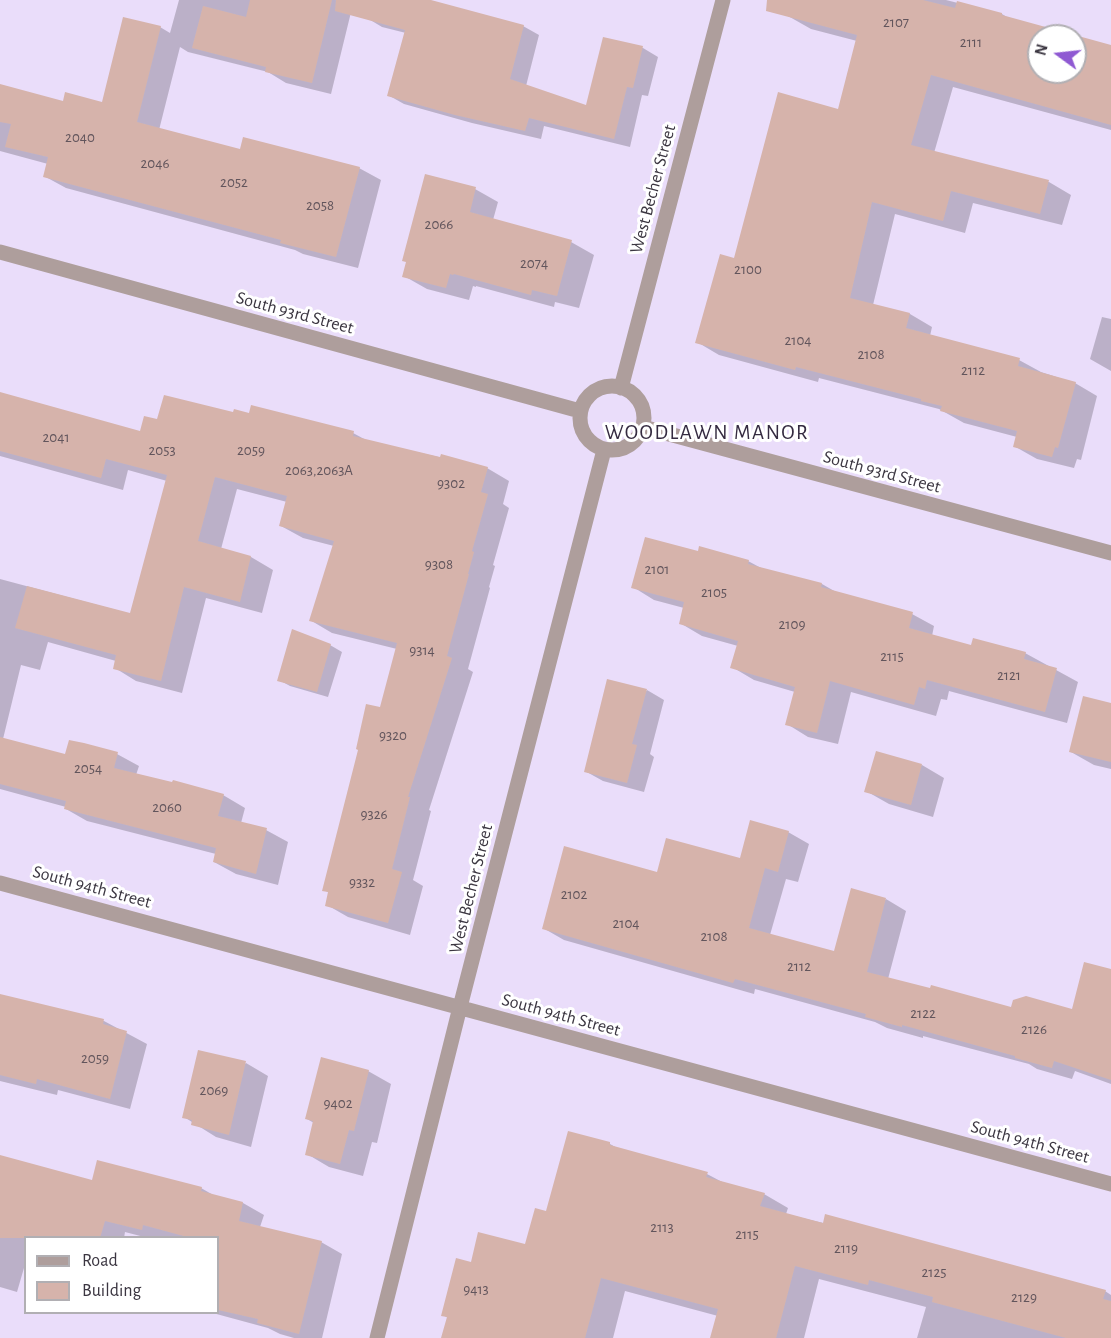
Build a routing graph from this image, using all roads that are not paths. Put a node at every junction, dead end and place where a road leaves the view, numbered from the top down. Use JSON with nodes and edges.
{"nodes":[{"id":1,"x":723,"y":0,"type":"edge"},
{"id":2,"x":0,"y":252,"type":"edge"},
{"id":3,"x":621,"y":388,"type":"junction"},
{"id":4,"x":580,"y":411,"type":"junction"},
{"id":5,"x":643,"y":427,"type":"junction"},
{"id":6,"x":604,"y":450,"type":"junction"},
{"id":7,"x":1111,"y":553,"type":"edge"},
{"id":8,"x":0,"y":883,"type":"edge"},
{"id":9,"x":460,"y":1007,"type":"junction"},
{"id":10,"x":1111,"y":1184,"type":"edge"},
{"id":11,"x":377,"y":1338,"type":"edge"}],
"edges":[{"from":1,"to":3,"type":"street","name":"West Becher Street"},
{"from":2,"to":4,"type":"street","name":"South 93rd Street"},
{"from":3,"to":4,"type":"street"},
{"from":3,"to":5,"type":"street"},
{"from":4,"to":6,"type":"street"},
{"from":5,"to":6,"type":"street"},
{"from":5,"to":7,"type":"street","name":"South 93rd Street"},
{"from":6,"to":9,"type":"street","name":"West Becher Street"},
{"from":8,"to":9,"type":"street","name":"South 94th Street"},
{"from":9,"to":10,"type":"street","name":"South 94th Street"},
{"from":9,"to":11,"type":"street","name":"West Becher Street"}]}
